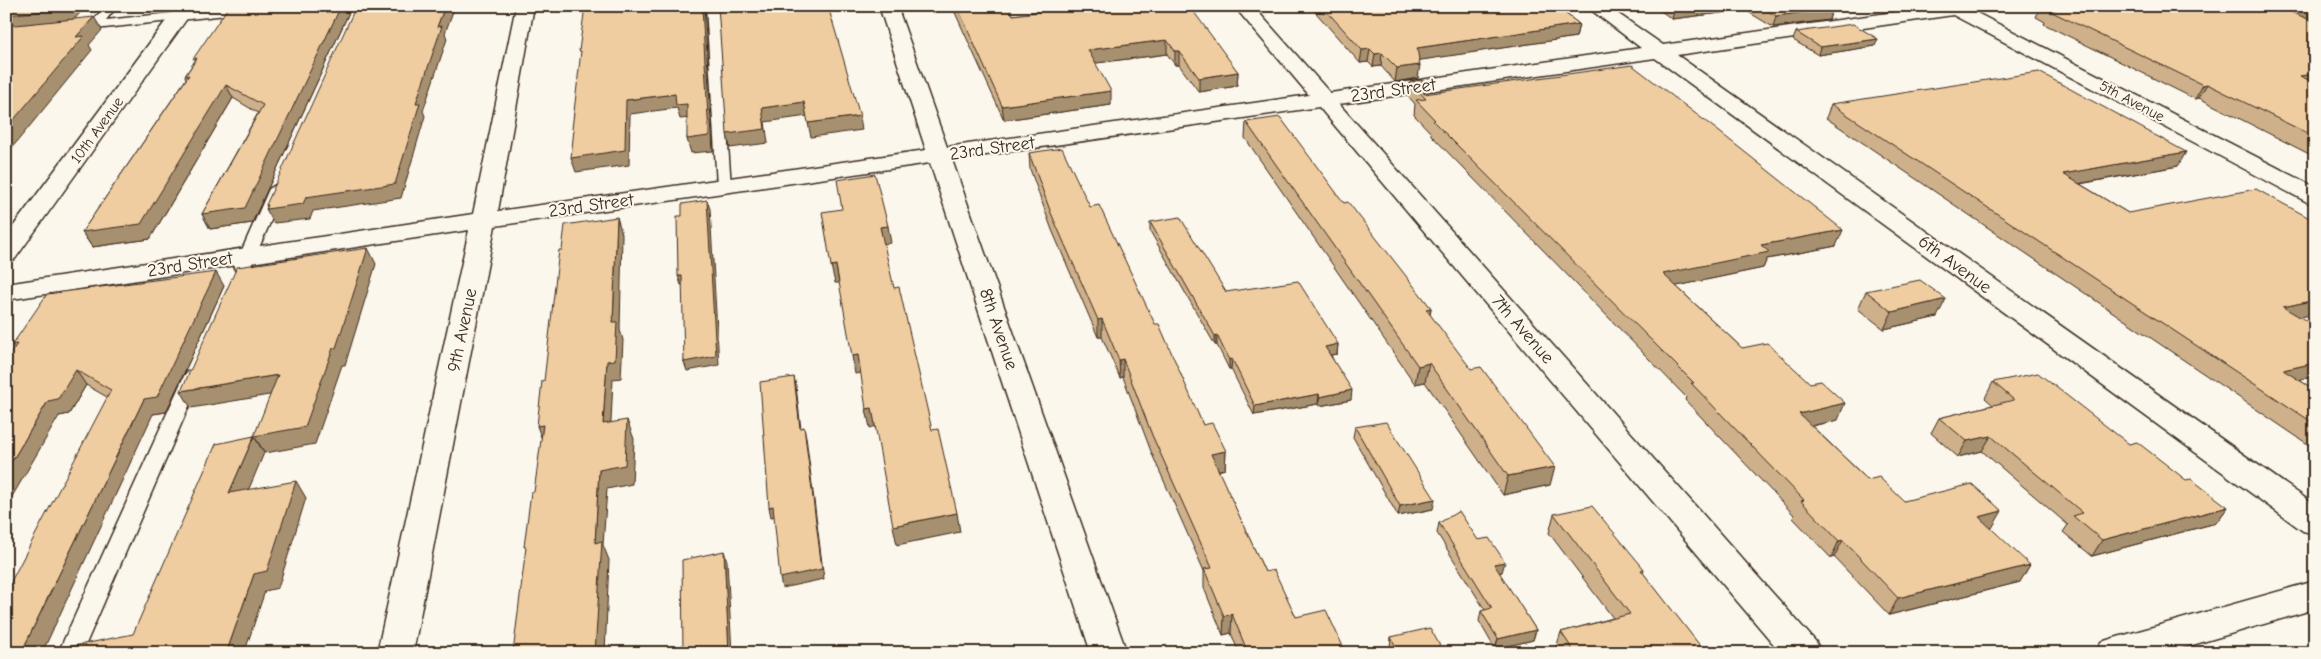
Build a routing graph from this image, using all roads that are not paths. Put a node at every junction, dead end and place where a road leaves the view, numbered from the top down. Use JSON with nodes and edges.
{"nodes":[{"id":1,"x":27,"y":6,"type":"edge"},
{"id":2,"x":111,"y":6,"type":"edge"},
{"id":3,"x":273,"y":6,"type":"edge"},
{"id":4,"x":525,"y":6,"type":"edge"},
{"id":5,"x":712,"y":6,"type":"edge"},
{"id":6,"x":888,"y":6,"type":"edge"},
{"id":7,"x":1243,"y":6,"type":"edge"},
{"id":8,"x":1596,"y":6,"type":"edge"},
{"id":9,"x":1978,"y":6,"type":"edge"},
{"id":10,"x":243,"y":8,"type":"edge"},
{"id":11,"x":1953,"y":8,"type":"edge"},
{"id":12,"x":183,"y":11,"type":"edge"},
{"id":13,"x":96,"y":25,"type":"junction"},
{"id":14,"x":60,"y":29,"type":"edge"},
{"id":15,"x":9,"y":32,"type":"edge"},
{"id":16,"x":1658,"y":51,"type":"junction"},
{"id":17,"x":1325,"y":100,"type":"junction"},
{"id":18,"x":940,"y":155,"type":"junction"},
{"id":19,"x":282,"y":178,"type":"edge"},
{"id":20,"x":724,"y":186,"type":"junction"},
{"id":21,"x":2315,"y":197,"type":"edge"},
{"id":22,"x":484,"y":220,"type":"junction"},
{"id":23,"x":6,"y":254,"type":"edge"},
{"id":24,"x":247,"y":255,"type":"junction"},
{"id":25,"x":234,"y":284,"type":"edge"},
{"id":26,"x":6,"y":292,"type":"edge"},
{"id":27,"x":198,"y":365,"type":"edge"},
{"id":28,"x":2315,"y":522,"type":"edge"},
{"id":29,"x":2315,"y":594,"type":"edge"},
{"id":30,"x":70,"y":653,"type":"edge"},
{"id":31,"x":395,"y":653,"type":"edge"},
{"id":32,"x":1109,"y":653,"type":"edge"},
{"id":33,"x":1803,"y":653,"type":"edge"},
{"id":34,"x":2114,"y":653,"type":"edge"}],
"edges":[{"from":1,"to":15,"type":"lane"},
{"from":2,"to":13,"type":"lane"},
{"from":3,"to":10,"type":"lane"},
{"from":4,"to":22,"type":"street","name":"9th Avenue"},
{"from":5,"to":20,"type":"lane"},
{"from":6,"to":18,"type":"street","name":"8th Avenue"},
{"from":7,"to":17,"type":"street","name":"7th Avenue"},
{"from":8,"to":16,"type":"street","name":"6th Avenue"},
{"from":9,"to":11,"type":"street","name":"23rd Street"},
{"from":10,"to":12,"type":"lane"},
{"from":11,"to":16,"type":"street","name":"23rd Street"},
{"from":11,"to":21,"type":"street","name":"5th Avenue"},
{"from":12,"to":13,"type":"lane"},
{"from":12,"to":23,"type":"street","name":"10th Avenue"},
{"from":13,"to":14,"type":"lane"},
{"from":16,"to":17,"type":"street","name":"23rd Street"},
{"from":16,"to":28,"type":"street","name":"6th Avenue"},
{"from":17,"to":18,"type":"street","name":"23rd Street"},
{"from":17,"to":33,"type":"street","name":"7th Avenue"},
{"from":18,"to":20,"type":"street","name":"23rd Street"},
{"from":18,"to":32,"type":"street","name":"8th Avenue"},
{"from":19,"to":24,"type":"lane"},
{"from":20,"to":22,"type":"street","name":"23rd Street"},
{"from":22,"to":24,"type":"street","name":"23rd Street"},
{"from":22,"to":31,"type":"street","name":"9th Avenue"},
{"from":24,"to":25,"type":"lane"},
{"from":24,"to":26,"type":"street","name":"23rd Street"},
{"from":27,"to":30,"type":"lane"},
{"from":29,"to":34,"type":"street"}]}
